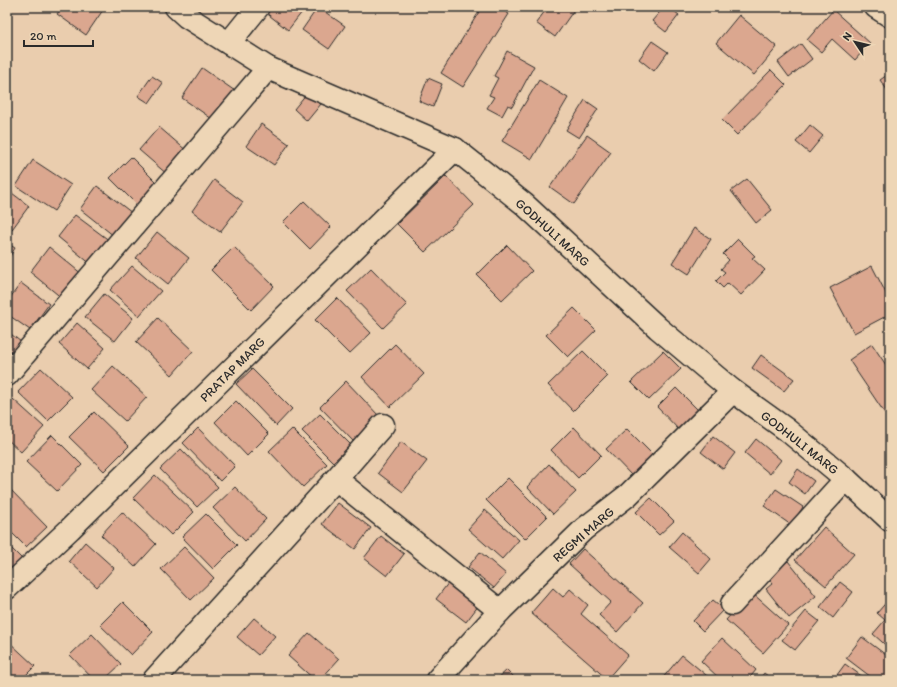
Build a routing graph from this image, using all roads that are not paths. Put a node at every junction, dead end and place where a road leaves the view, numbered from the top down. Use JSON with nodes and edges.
{"nodes":[{"id":1,"x":176,"y":7,"type":"edge"},
{"id":2,"x":258,"y":7,"type":"edge"},
{"id":3,"x":876,"y":7,"type":"edge"},
{"id":4,"x":890,"y":16,"type":"edge"},
{"id":5,"x":229,"y":43,"type":"junction"},
{"id":6,"x":268,"y":68,"type":"junction"},
{"id":7,"x":455,"y":149,"type":"junction"},
{"id":8,"x":7,"y":375,"type":"edge"},
{"id":9,"x":733,"y":391,"type":"junction"},
{"id":10,"x":383,"y":425,"type":"dead end"},
{"id":11,"x":336,"y":479,"type":"junction"},
{"id":12,"x":846,"y":479,"type":"junction"},
{"id":13,"x":890,"y":520,"type":"edge"},
{"id":14,"x":7,"y":588,"type":"edge"},
{"id":15,"x":732,"y":604,"type":"dead end"},
{"id":16,"x":500,"y":611,"type":"junction"},
{"id":17,"x":154,"y":680,"type":"edge"},
{"id":18,"x":437,"y":680,"type":"edge"}],
"edges":[{"from":1,"to":5,"type":"street","name":"GODHULI MARG"},
{"from":2,"to":5,"type":"street"},
{"from":3,"to":4,"type":"street"},
{"from":5,"to":6,"type":"street","name":"GODHULI MARG"},
{"from":6,"to":7,"type":"street","name":"GODHULI MARG"},
{"from":6,"to":8,"type":"street"},
{"from":7,"to":9,"type":"street","name":"GODHULI MARG"},
{"from":7,"to":14,"type":"street","name":"PRATAP MARG"},
{"from":9,"to":12,"type":"street","name":"GODHULI MARG"},
{"from":9,"to":16,"type":"street","name":"REGMI MARG"},
{"from":10,"to":11,"type":"street"},
{"from":11,"to":16,"type":"street"},
{"from":11,"to":17,"type":"street"},
{"from":12,"to":13,"type":"street","name":"GODHULI MARG"},
{"from":12,"to":15,"type":"street"},
{"from":16,"to":18,"type":"street","name":"REGMI MARG"}]}
